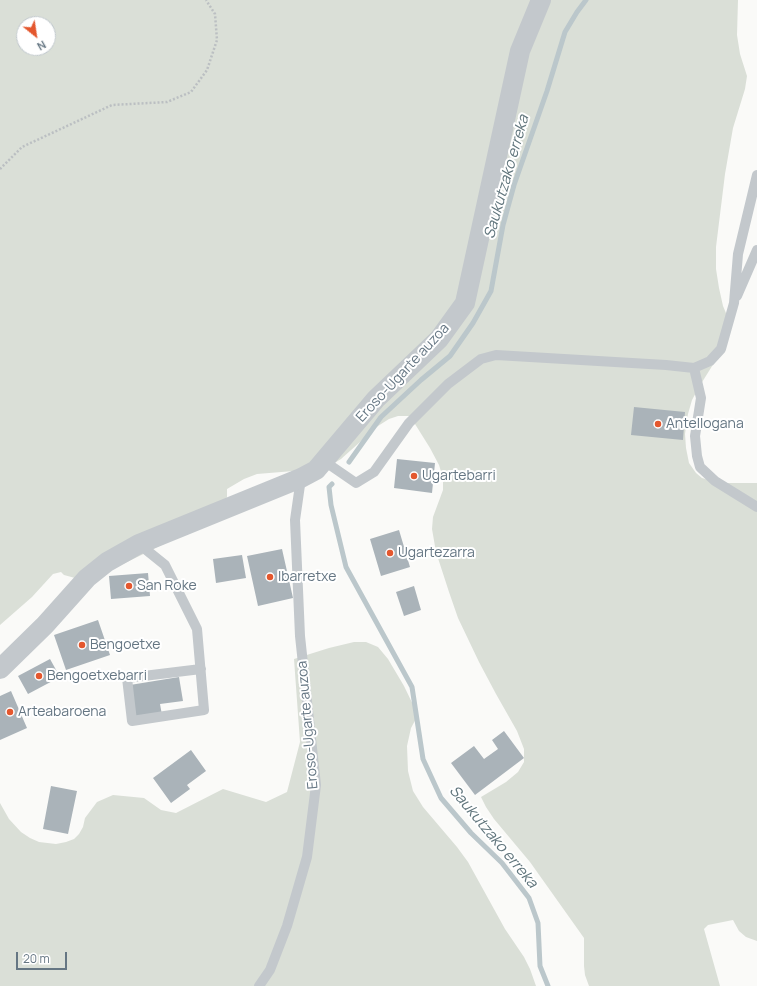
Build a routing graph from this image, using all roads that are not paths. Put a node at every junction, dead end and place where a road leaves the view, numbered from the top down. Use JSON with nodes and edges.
{"nodes":[{"id":1,"x":525,"y":0,"type":"edge"},
{"id":2,"x":541,"y":0,"type":"edge"},
{"id":3,"x":520,"y":51,"type":"junction"},
{"id":4,"x":757,"y":175,"type":"edge"},
{"id":5,"x":757,"y":250,"type":"edge"},
{"id":6,"x":734,"y":303,"type":"junction"},
{"id":7,"x":694,"y":368,"type":"junction"},
{"id":8,"x":324,"y":461,"type":"junction"},
{"id":9,"x":300,"y":478,"type":"junction"},
{"id":10,"x":757,"y":507,"type":"edge"},
{"id":11,"x":139,"y":544,"type":"junction"},
{"id":12,"x":0,"y":669,"type":"edge"},
{"id":13,"x":200,"y":669,"type":"junction"},
{"id":14,"x":259,"y":986,"type":"edge"}],
"edges":[{"from":1,"to":3,"type":"street"},
{"from":2,"to":3,"type":"street","name":"Eroso-Ugarte auzoa"},
{"from":3,"to":8,"type":"street","name":"Eroso-Ugarte auzoa"},
{"from":4,"to":6,"type":"lane"},
{"from":5,"to":6,"type":"lane"},
{"from":6,"to":7,"type":"lane"},
{"from":7,"to":8,"type":"lane"},
{"from":7,"to":10,"type":"lane"},
{"from":8,"to":9,"type":"street","name":"Eroso-Ugarte auzoa"},
{"from":9,"to":11,"type":"street","name":"Eroso-Ugarte auzoa"},
{"from":9,"to":14,"type":"lane","name":"Eroso-Ugarte auzoa"},
{"from":11,"to":12,"type":"street","name":"Eroso-Ugarte auzoa"},
{"from":11,"to":13,"type":"lane"},
{"from":13,"to":13,"type":"lane"}]}
